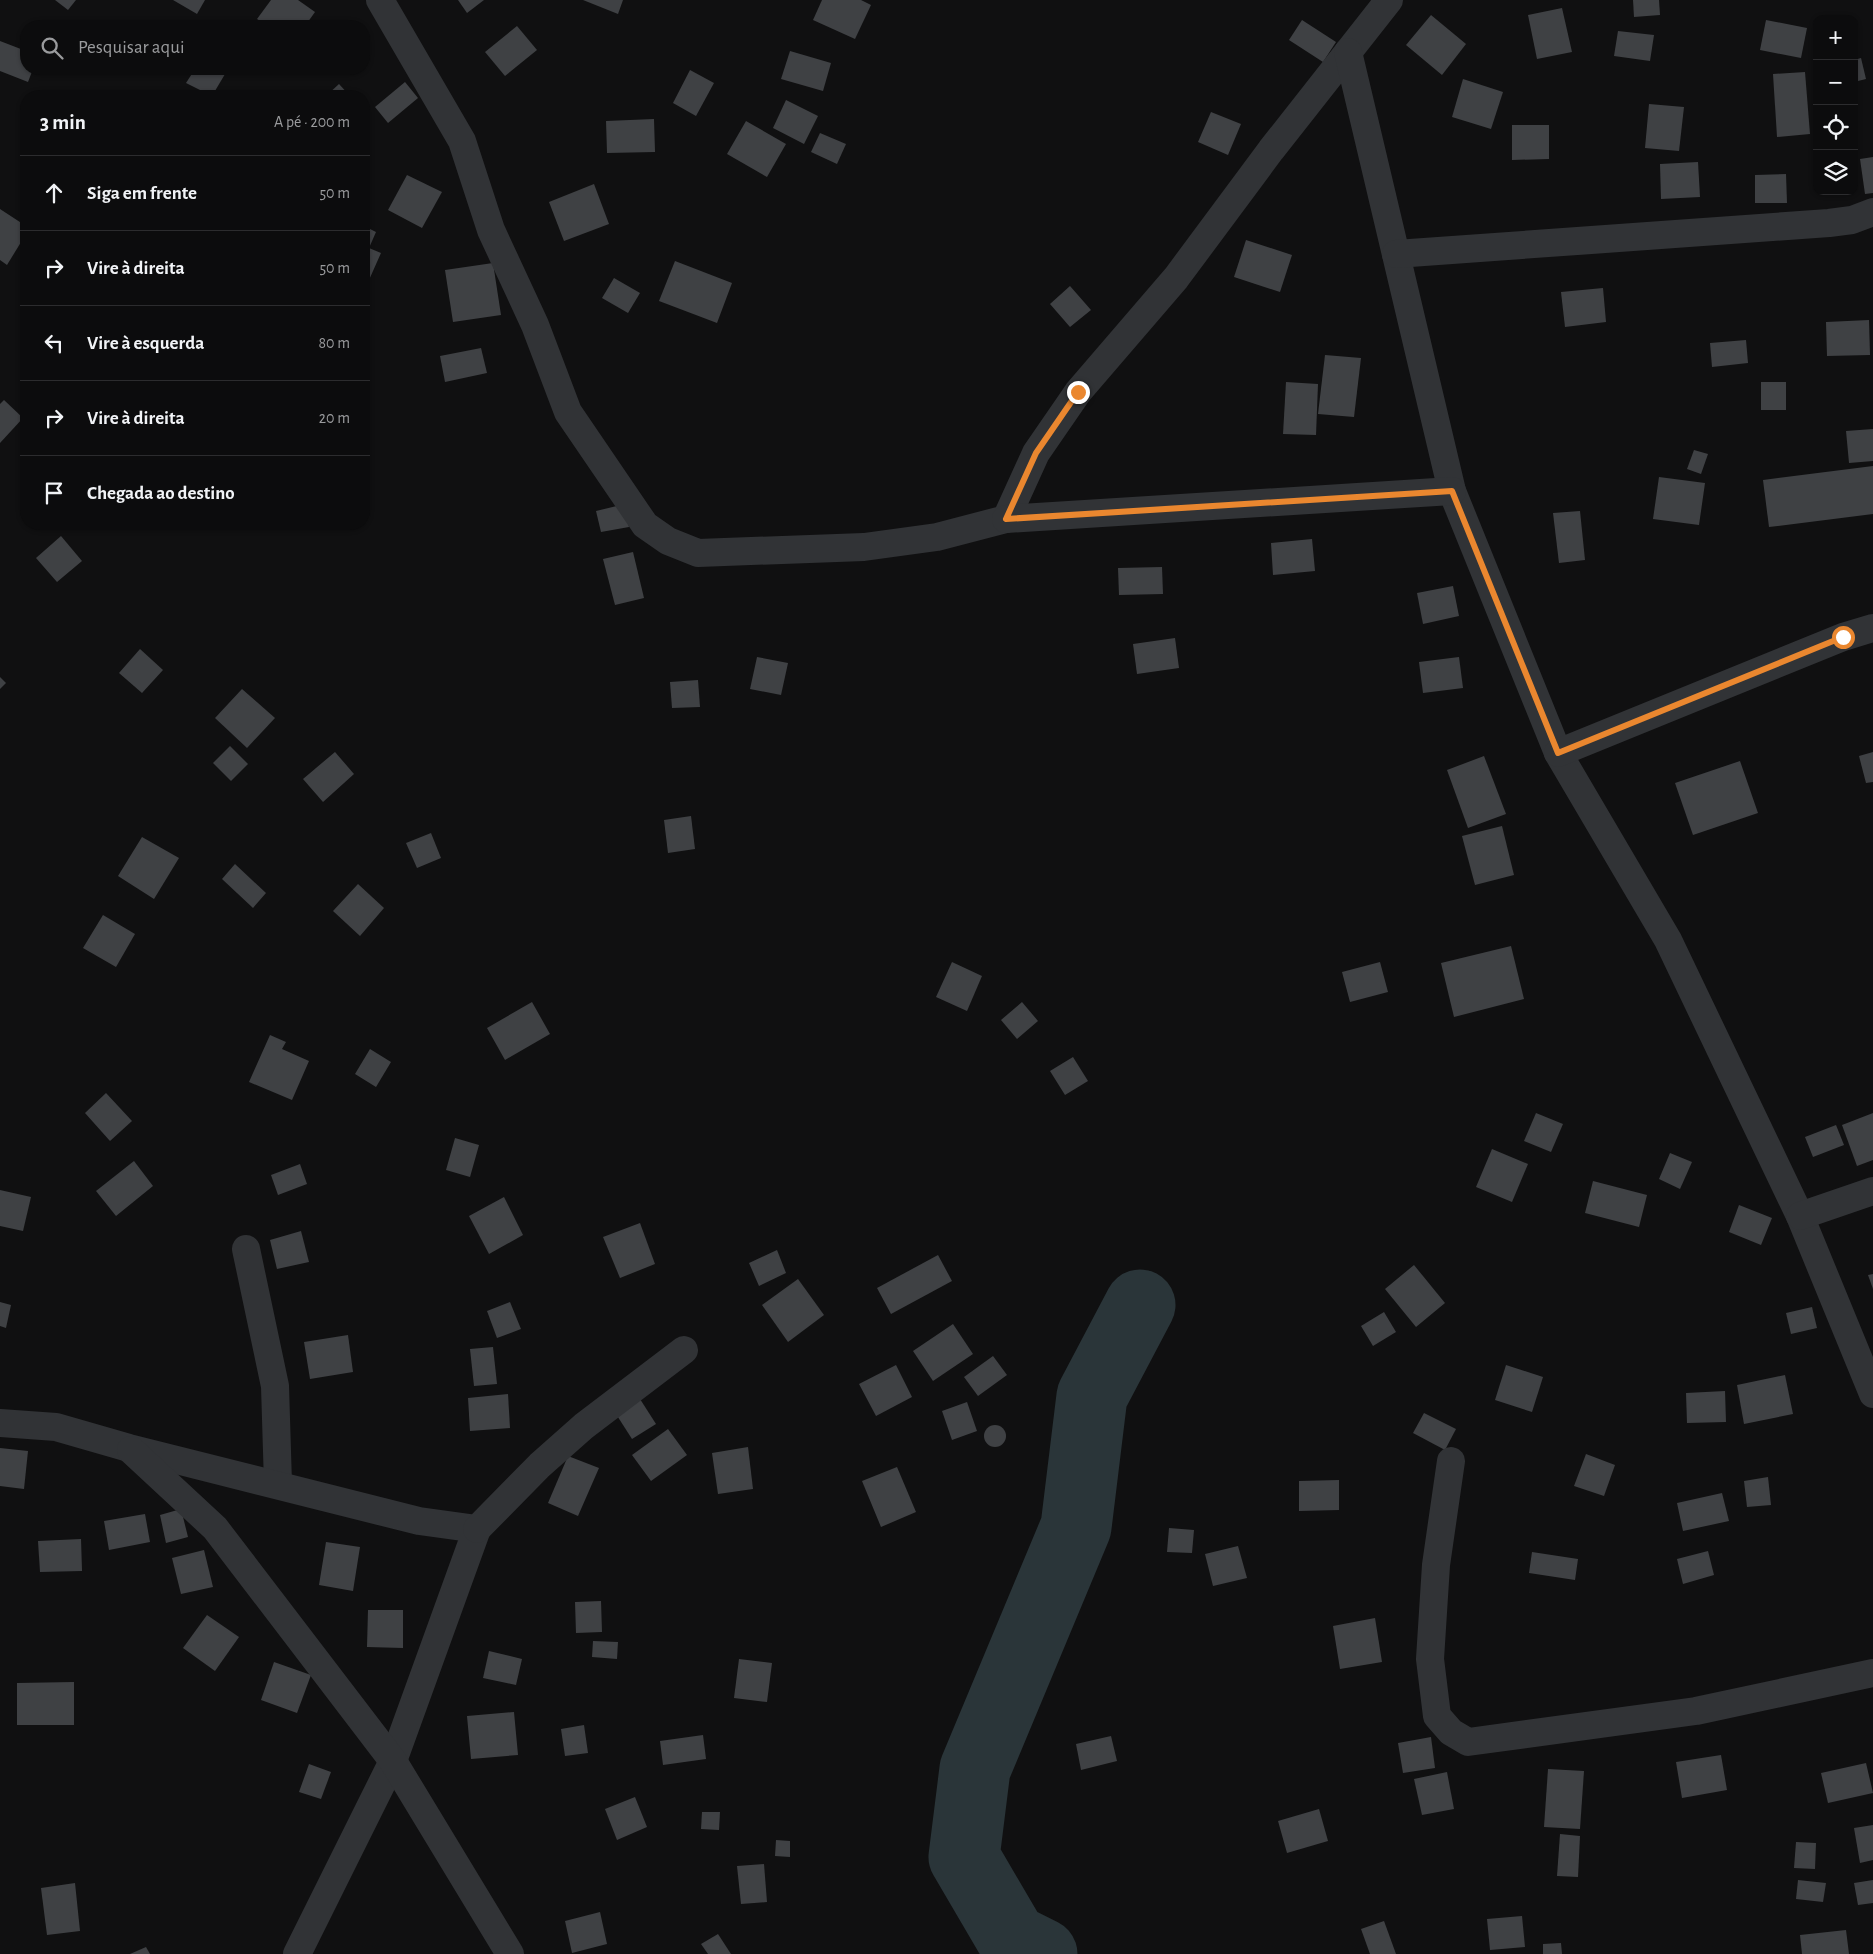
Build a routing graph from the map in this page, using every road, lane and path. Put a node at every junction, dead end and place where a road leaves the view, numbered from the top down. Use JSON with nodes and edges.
{"nodes":[{"id":1,"x":380,"y":0,"type":"edge"},
{"id":2,"x":1389,"y":0,"type":"edge"},
{"id":3,"x":1348,"y":52,"type":"junction"},
{"id":4,"x":1873,"y":212,"type":"edge"},
{"id":5,"x":1396,"y":254,"type":"junction"},
{"id":6,"x":1452,"y":491,"type":"junction"},
{"id":7,"x":1006,"y":519,"type":"junction"},
{"id":8,"x":1873,"y":628,"type":"edge"},
{"id":9,"x":1558,"y":753,"type":"junction"},
{"id":10,"x":1873,"y":1191,"type":"edge"},
{"id":11,"x":1800,"y":1216,"type":"junction"},
{"id":12,"x":246,"y":1249,"type":"dead end"},
{"id":13,"x":684,"y":1350,"type":"dead end"},
{"id":14,"x":1873,"y":1394,"type":"edge"},
{"id":15,"x":0,"y":1423,"type":"edge"},
{"id":16,"x":129,"y":1448,"type":"junction"},
{"id":17,"x":1451,"y":1461,"type":"dead end"},
{"id":18,"x":278,"y":1484,"type":"junction"},
{"id":19,"x":477,"y":1529,"type":"junction"},
{"id":20,"x":1873,"y":1672,"type":"edge"},
{"id":21,"x":393,"y":1761,"type":"junction"},
{"id":22,"x":297,"y":1954,"type":"edge"},
{"id":23,"x":510,"y":1954,"type":"edge"}],
"edges":[{"from":1,"to":7,"type":"street"},
{"from":2,"to":3,"type":"street"},
{"from":3,"to":5,"type":"street"},
{"from":3,"to":7,"type":"street"},
{"from":4,"to":5,"type":"street"},
{"from":5,"to":6,"type":"street"},
{"from":6,"to":7,"type":"street"},
{"from":6,"to":9,"type":"street"},
{"from":8,"to":9,"type":"street"},
{"from":9,"to":11,"type":"street"},
{"from":10,"to":11,"type":"street"},
{"from":11,"to":14,"type":"street"},
{"from":12,"to":18,"type":"street"},
{"from":13,"to":19,"type":"street"},
{"from":15,"to":16,"type":"street"},
{"from":16,"to":18,"type":"street"},
{"from":16,"to":21,"type":"street"},
{"from":17,"to":20,"type":"street"},
{"from":18,"to":19,"type":"street"},
{"from":19,"to":21,"type":"street"},
{"from":21,"to":22,"type":"street"},
{"from":21,"to":23,"type":"street"}]}
